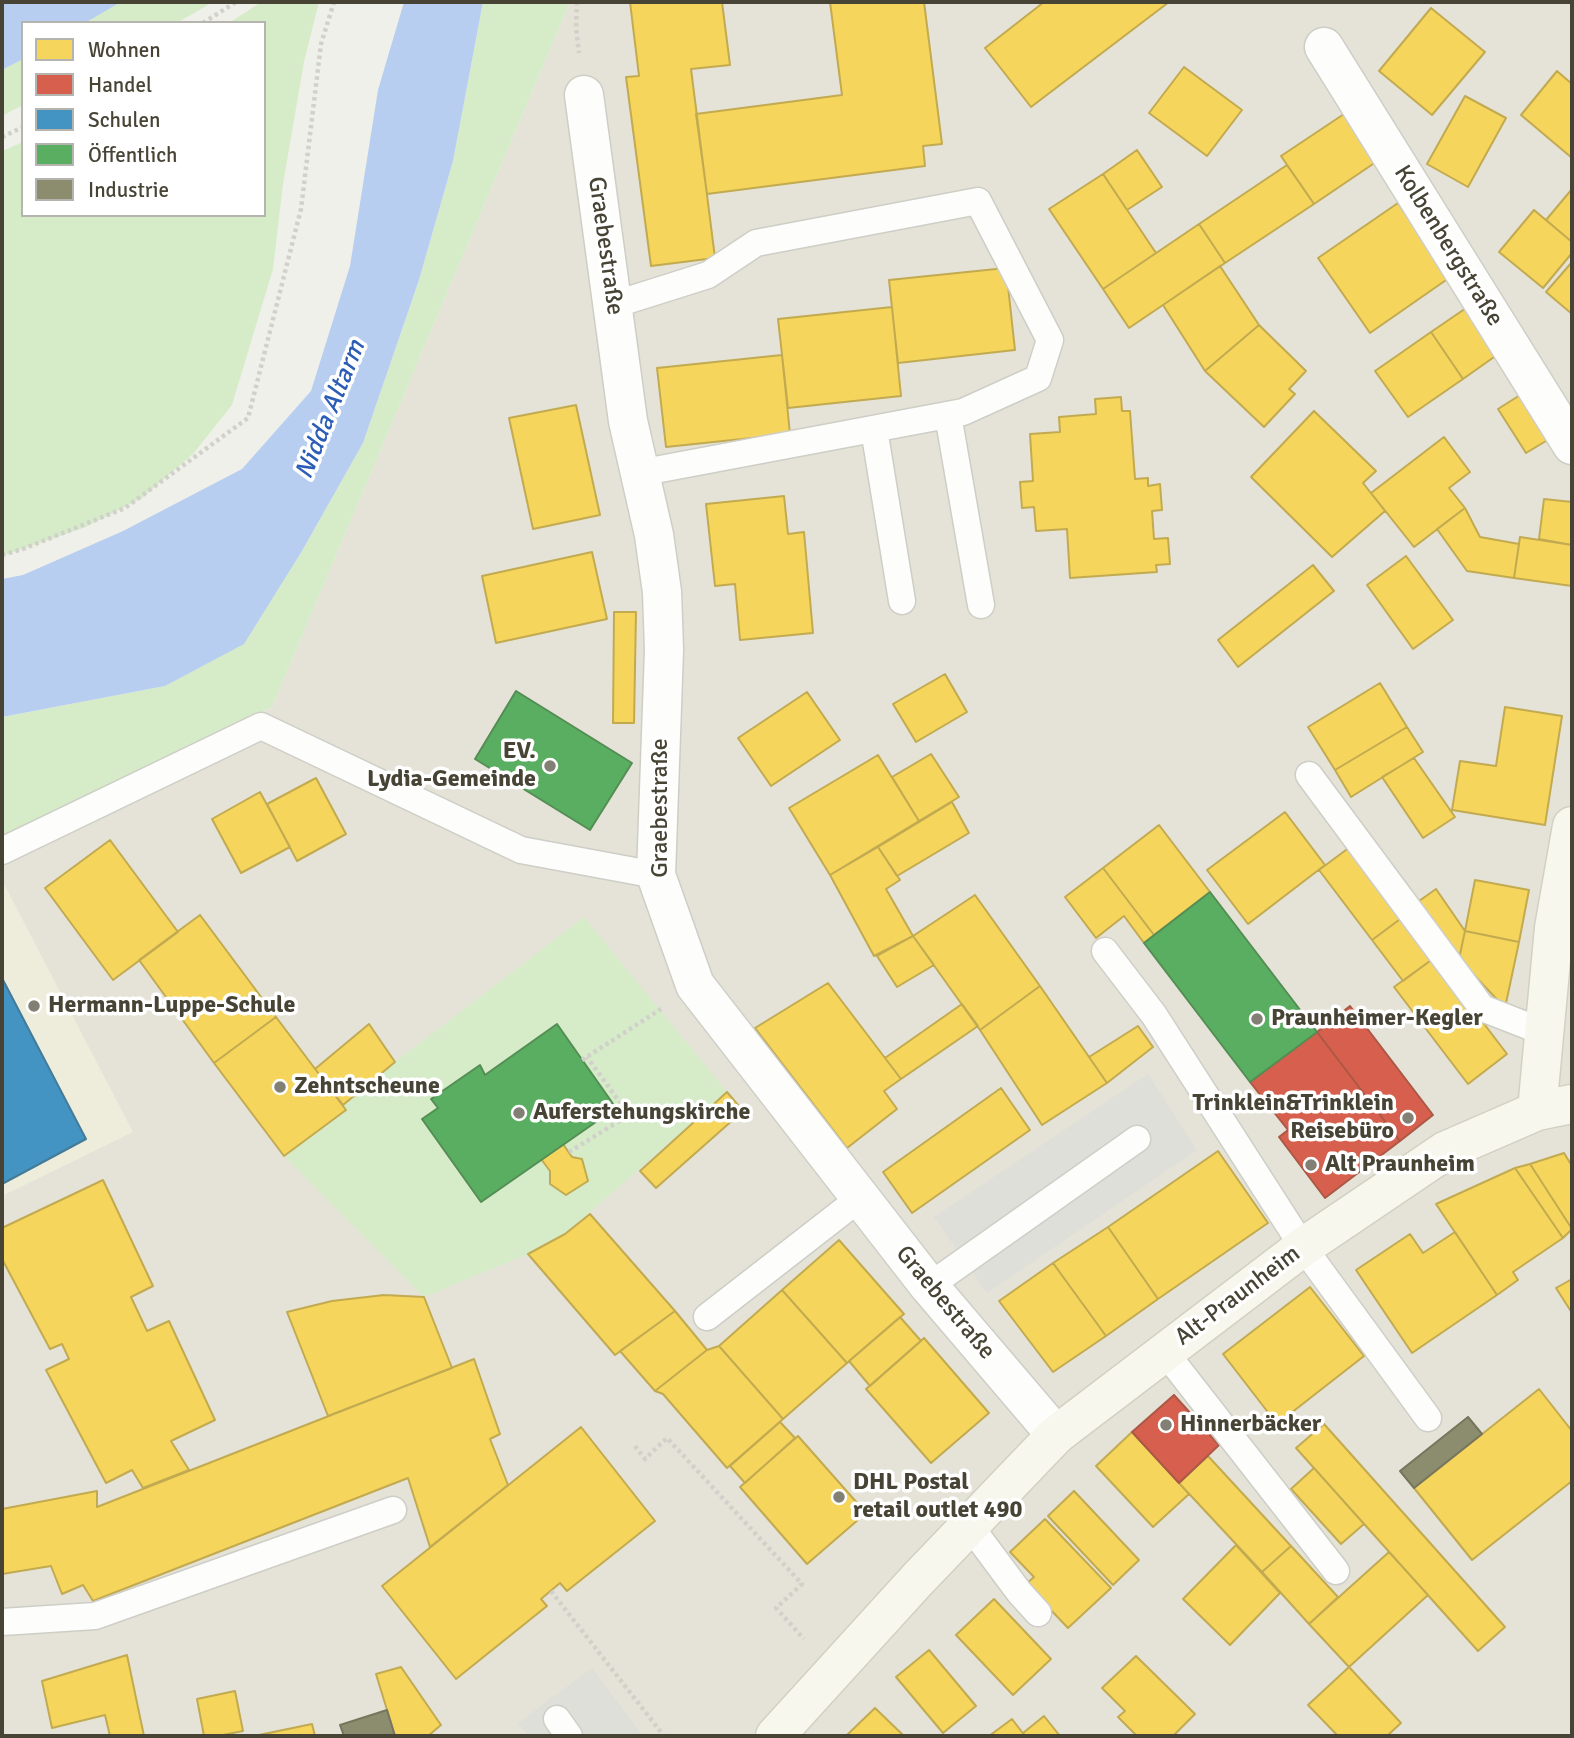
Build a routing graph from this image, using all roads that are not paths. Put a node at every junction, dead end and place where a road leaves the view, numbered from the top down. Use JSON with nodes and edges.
{"nodes":[{"id":1,"x":1324,"y":47,"type":"dead end"},
{"id":2,"x":584,"y":95,"type":"dead end"},
{"id":3,"x":613,"y":305,"type":"junction"},
{"id":4,"x":948,"y":415,"type":"junction"},
{"id":5,"x":874,"y":429,"type":"junction"},
{"id":6,"x":1572,"y":445,"type":"edge"},
{"id":7,"x":639,"y":473,"type":"junction"},
{"id":8,"x":902,"y":601,"type":"dead end"},
{"id":9,"x":981,"y":605,"type":"dead end"},
{"id":10,"x":1309,"y":775,"type":"dead end"},
{"id":11,"x":1572,"y":826,"type":"edge"},
{"id":12,"x":2,"y":851,"type":"edge"},
{"id":13,"x":656,"y":875,"type":"junction"},
{"id":14,"x":1105,"y":951,"type":"dead end"},
{"id":15,"x":1546,"y":1033,"type":"junction"},
{"id":16,"x":1555,"y":1108,"type":"edge"},
{"id":17,"x":1137,"y":1139,"type":"dead end"},
{"id":18,"x":860,"y":1198,"type":"junction"},
{"id":19,"x":1303,"y":1247,"type":"junction"},
{"id":20,"x":929,"y":1286,"type":"junction"},
{"id":21,"x":707,"y":1317,"type":"dead end"},
{"id":22,"x":1164,"y":1351,"type":"junction"},
{"id":23,"x":1428,"y":1418,"type":"dead end"},
{"id":24,"x":1056,"y":1436,"type":"junction"},
{"id":25,"x":393,"y":1510,"type":"dead end"},
{"id":26,"x":970,"y":1526,"type":"junction"},
{"id":27,"x":1336,"y":1571,"type":"dead end"},
{"id":28,"x":1038,"y":1613,"type":"dead end"},
{"id":29,"x":2,"y":1622,"type":"edge"},
{"id":30,"x":775,"y":1736,"type":"edge"}],
"edges":[{"from":1,"to":6,"type":"street","name":"Kolbenbergstraße"},
{"from":2,"to":3,"type":"street","name":"Graebestraße"},
{"from":3,"to":4,"type":"lane"},
{"from":3,"to":7,"type":"street","name":"Graebestraße"},
{"from":4,"to":5,"type":"lane"},
{"from":4,"to":9,"type":"lane"},
{"from":5,"to":7,"type":"lane"},
{"from":5,"to":8,"type":"lane"},
{"from":7,"to":13,"type":"street","name":"Graebestraße"},
{"from":10,"to":15,"type":"lane"},
{"from":11,"to":15,"type":"main road","name":"Alt-Praunheim"},
{"from":12,"to":13,"type":"lane"},
{"from":13,"to":18,"type":"street","name":"Graebestraße"},
{"from":14,"to":19,"type":"lane"},
{"from":15,"to":16,"type":"main road","name":"Alt-Praunheim"},
{"from":16,"to":19,"type":"main road","name":"Alt-Praunheim"},
{"from":17,"to":20,"type":"lane"},
{"from":18,"to":20,"type":"street","name":"Graebestraße"},
{"from":18,"to":21,"type":"lane"},
{"from":19,"to":22,"type":"main road","name":"Alt-Praunheim"},
{"from":19,"to":23,"type":"lane"},
{"from":20,"to":24,"type":"street","name":"Graebestraße"},
{"from":22,"to":24,"type":"main road","name":"Alt-Praunheim"},
{"from":22,"to":27,"type":"lane"},
{"from":24,"to":26,"type":"main road","name":"Alt-Praunheim"},
{"from":25,"to":29,"type":"lane"},
{"from":26,"to":28,"type":"lane"},
{"from":26,"to":30,"type":"main road","name":"Alt-Praunheim"}]}
